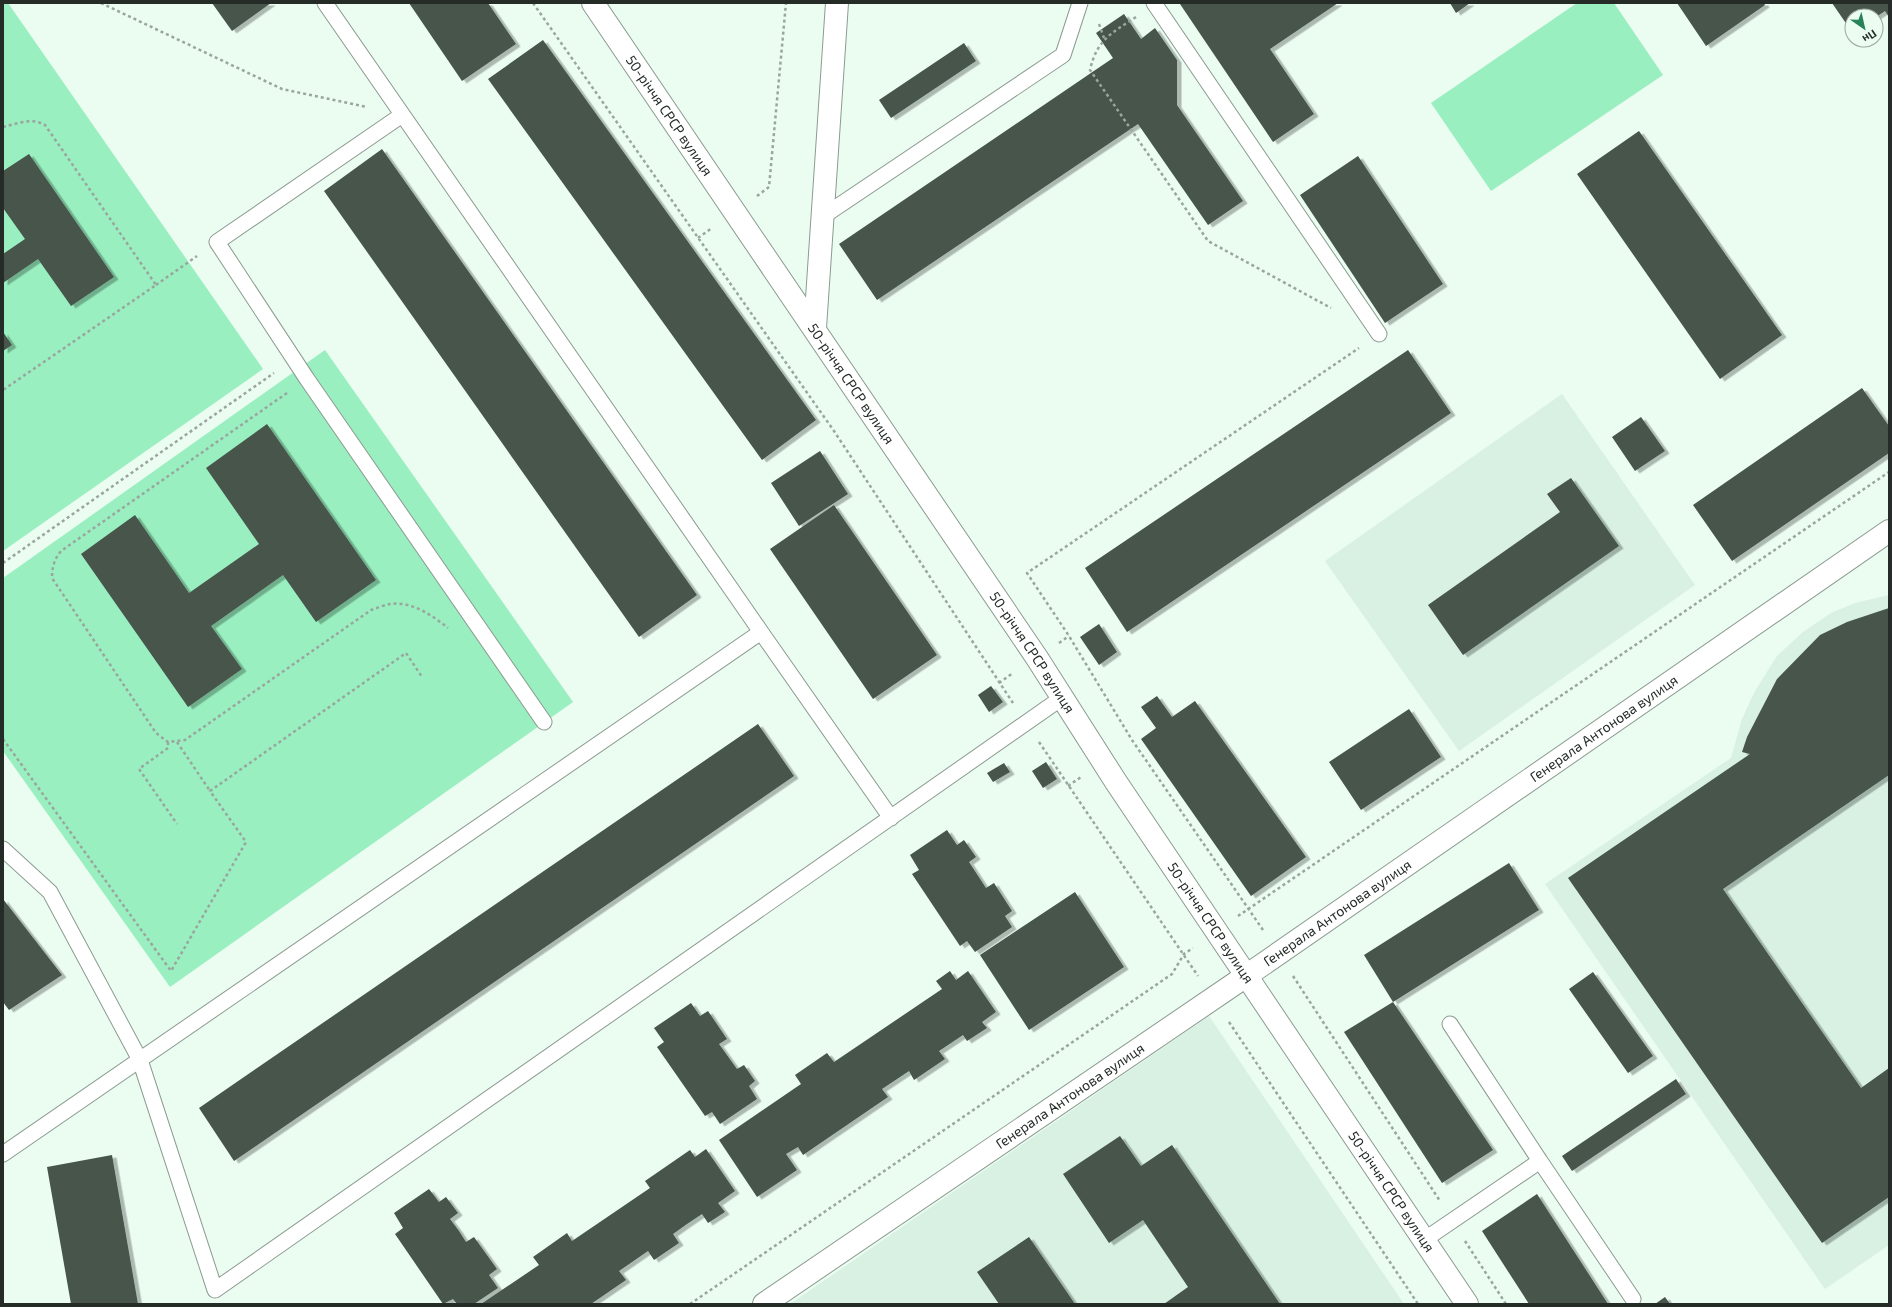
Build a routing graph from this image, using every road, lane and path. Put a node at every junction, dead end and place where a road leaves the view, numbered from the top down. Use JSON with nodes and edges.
{"nodes":[{"id":1,"x":101,"y":3,"type":"edge"},
{"id":2,"x":325,"y":3,"type":"edge"},
{"id":3,"x":533,"y":3,"type":"edge"},
{"id":4,"x":593,"y":3,"type":"edge"},
{"id":5,"x":786,"y":3,"type":"edge"},
{"id":6,"x":836,"y":3,"type":"edge"},
{"id":7,"x":1080,"y":3,"type":"edge"},
{"id":8,"x":1154,"y":4,"type":"edge"},
{"id":9,"x":402,"y":114,"type":"junction"},
{"id":10,"x":3,"y":127,"type":"edge"},
{"id":11,"x":769,"y":187,"type":"dead end"},
{"id":12,"x":822,"y":217,"type":"junction"},
{"id":13,"x":188,"y":262,"type":"dead end"},
{"id":14,"x":156,"y":284,"type":"junction"},
{"id":15,"x":1332,"y":308,"type":"dead end"},
{"id":16,"x":815,"y":328,"type":"junction"},
{"id":17,"x":1379,"y":334,"type":"joint"},
{"id":18,"x":294,"y":359,"type":"junction"},
{"id":19,"x":308,"y":379,"type":"junction"},
{"id":20,"x":3,"y":390,"type":"edge"},
{"id":21,"x":1889,"y":472,"type":"edge"},
{"id":22,"x":1889,"y":531,"type":"edge"},
{"id":23,"x":3,"y":563,"type":"edge"},
{"id":24,"x":451,"y":630,"type":"dead end"},
{"id":25,"x":761,"y":632,"type":"junction"},
{"id":26,"x":422,"y":677,"type":"dead end"},
{"id":27,"x":1063,"y":697,"type":"junction"},
{"id":28,"x":544,"y":722,"type":"dead end"},
{"id":29,"x":1026,"y":724,"type":"junction"},
{"id":30,"x":3,"y":739,"type":"edge"},
{"id":31,"x":168,"y":742,"type":"junction"},
{"id":32,"x":177,"y":742,"type":"junction"},
{"id":33,"x":210,"y":791,"type":"junction"},
{"id":34,"x":891,"y":818,"type":"junction"},
{"id":35,"x":176,"y":824,"type":"dead end"},
{"id":36,"x":3,"y":849,"type":"edge"},
{"id":37,"x":1248,"y":909,"type":"junction"},
{"id":38,"x":1216,"y":932,"type":"junction"},
{"id":39,"x":1280,"y":953,"type":"junction"},
{"id":40,"x":1184,"y":954,"type":"junction"},
{"id":41,"x":1246,"y":976,"type":"junction"},
{"id":42,"x":1214,"y":998,"type":"junction"},
{"id":43,"x":1450,"y":1024,"type":"dead end"},
{"id":44,"x":140,"y":1060,"type":"junction"},
{"id":45,"x":3,"y":1154,"type":"edge"},
{"id":46,"x":1540,"y":1161,"type":"junction"},
{"id":47,"x":1453,"y":1221,"type":"junction"},
{"id":48,"x":1424,"y":1240,"type":"junction"},
{"id":49,"x":1632,"y":1299,"type":"dead end"},
{"id":50,"x":690,"y":1304,"type":"edge"},
{"id":51,"x":764,"y":1304,"type":"edge"},
{"id":52,"x":1418,"y":1304,"type":"edge"},
{"id":53,"x":1467,"y":1304,"type":"edge"},
{"id":54,"x":1506,"y":1304,"type":"edge"}],
"edges":[{"from":1,"to":9,"type":"path"},
{"from":2,"to":9,"type":"lane"},
{"from":3,"to":29,"type":"path"},
{"from":4,"to":16,"type":"street","name":"50-річчя СРСР вулиця"},
{"from":5,"to":11,"type":"path"},
{"from":6,"to":12,"type":"street"},
{"from":7,"to":12,"type":"lane"},
{"from":8,"to":15,"type":"path"},
{"from":8,"to":17,"type":"lane"},
{"from":9,"to":18,"type":"lane"},
{"from":9,"to":25,"type":"lane"},
{"from":10,"to":14,"type":"path"},
{"from":12,"to":16,"type":"street"},
{"from":13,"to":14,"type":"path"},
{"from":14,"to":20,"type":"path"},
{"from":16,"to":27,"type":"street","name":"50-річчя СРСР вулиця"},
{"from":17,"to":37,"type":"path"},
{"from":18,"to":19,"type":"lane"},
{"from":18,"to":23,"type":"path"},
{"from":19,"to":28,"type":"lane"},
{"from":19,"to":31,"type":"path"},
{"from":21,"to":37,"type":"path"},
{"from":22,"to":39,"type":"street","name":"Генерала Антонова вулиця"},
{"from":24,"to":32,"type":"path"},
{"from":25,"to":34,"type":"lane"},
{"from":25,"to":44,"type":"lane"},
{"from":26,"to":33,"type":"path"},
{"from":27,"to":29,"type":"lane"},
{"from":27,"to":38,"type":"street","name":"50-річчя СРСР вулиця"},
{"from":29,"to":34,"type":"lane"},
{"from":29,"to":40,"type":"path"},
{"from":30,"to":33,"type":"path"},
{"from":31,"to":32,"type":"path"},
{"from":31,"to":35,"type":"path"},
{"from":32,"to":33,"type":"path"},
{"from":34,"to":44,"type":"lane"},
{"from":36,"to":44,"type":"lane"},
{"from":37,"to":38,"type":"path"},
{"from":37,"to":39,"type":"path"},
{"from":38,"to":40,"type":"path"},
{"from":38,"to":41,"type":"street","name":"50-річчя СРСР вулиця"},
{"from":39,"to":41,"type":"street","name":"Генерала Антонова вулиця"},
{"from":39,"to":47,"type":"path"},
{"from":40,"to":42,"type":"path"},
{"from":40,"to":50,"type":"path"},
{"from":41,"to":42,"type":"street","name":"Генерала Антонова вулиця"},
{"from":41,"to":48,"type":"street","name":"50-річчя СРСР вулиця"},
{"from":42,"to":51,"type":"street","name":"Генерала Антонова вулиця"},
{"from":42,"to":52,"type":"path"},
{"from":43,"to":46,"type":"lane"},
{"from":44,"to":45,"type":"lane"},
{"from":46,"to":47,"type":"lane"},
{"from":46,"to":49,"type":"lane"},
{"from":47,"to":48,"type":"lane"},
{"from":47,"to":54,"type":"path"},
{"from":48,"to":53,"type":"street","name":"50-річчя СРСР вулиця"}]}
